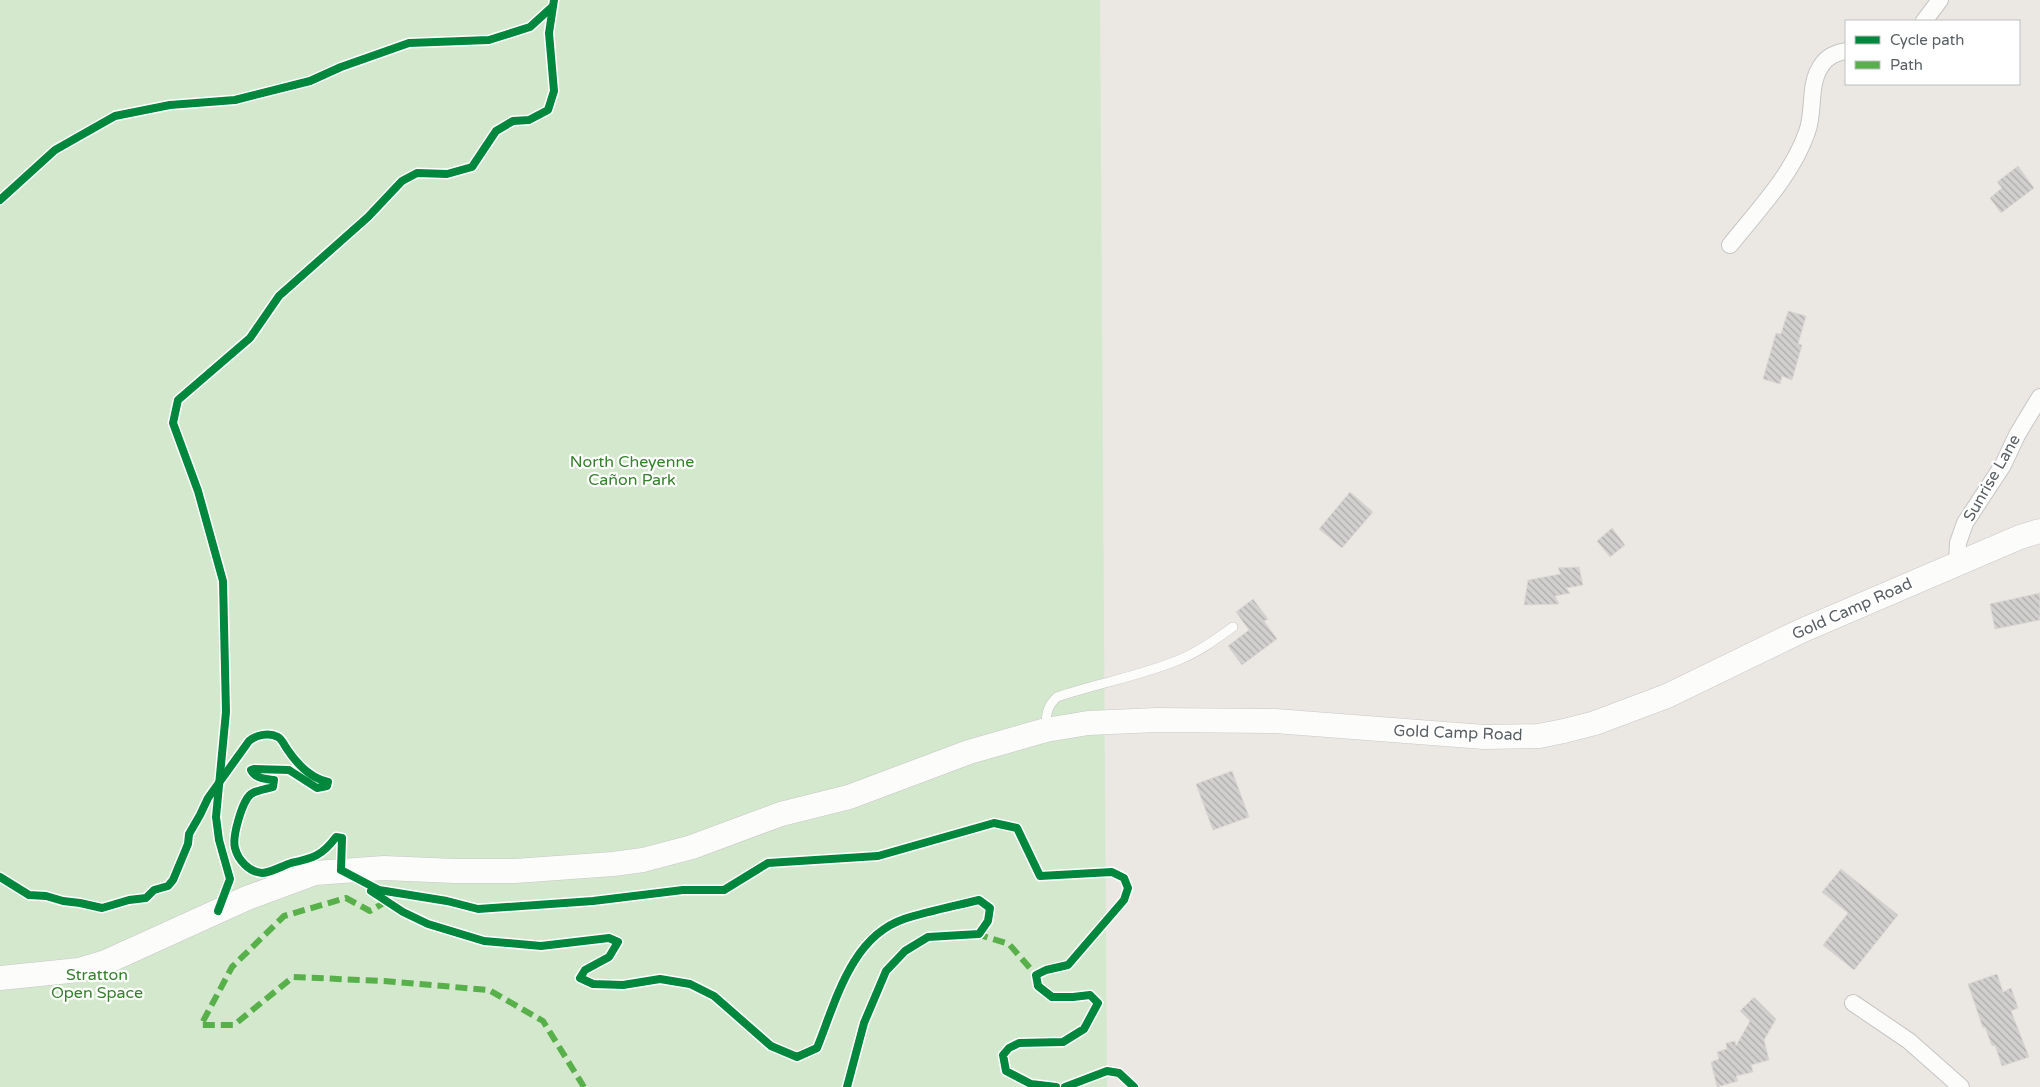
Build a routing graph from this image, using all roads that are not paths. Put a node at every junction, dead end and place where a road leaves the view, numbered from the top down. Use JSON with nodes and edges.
{"nodes":[{"id":1,"x":1940,"y":0,"type":"edge"},
{"id":2,"x":1925,"y":20,"type":"edge"},
{"id":3,"x":1845,"y":51,"type":"edge"},
{"id":4,"x":1730,"y":245,"type":"dead end"},
{"id":5,"x":2040,"y":397,"type":"edge"},
{"id":6,"x":2040,"y":531,"type":"edge"},
{"id":7,"x":1957,"y":563,"type":"junction"},
{"id":8,"x":1233,"y":627,"type":"dead end"},
{"id":9,"x":1046,"y":730,"type":"junction"},
{"id":10,"x":0,"y":978,"type":"edge"},
{"id":11,"x":1853,"y":1003,"type":"dead end"},
{"id":12,"x":1962,"y":1087,"type":"edge"}],
"edges":[{"from":1,"to":2,"type":"street"},
{"from":3,"to":4,"type":"street"},
{"from":5,"to":7,"type":"street","name":"Sunrise Lane"},
{"from":6,"to":7,"type":"street","name":"Gold Camp Road"},
{"from":7,"to":9,"type":"street","name":"Gold Camp Road"},
{"from":8,"to":9,"type":"lane"},
{"from":9,"to":10,"type":"street","name":"Gold Camp Road"},
{"from":11,"to":12,"type":"street"}]}
